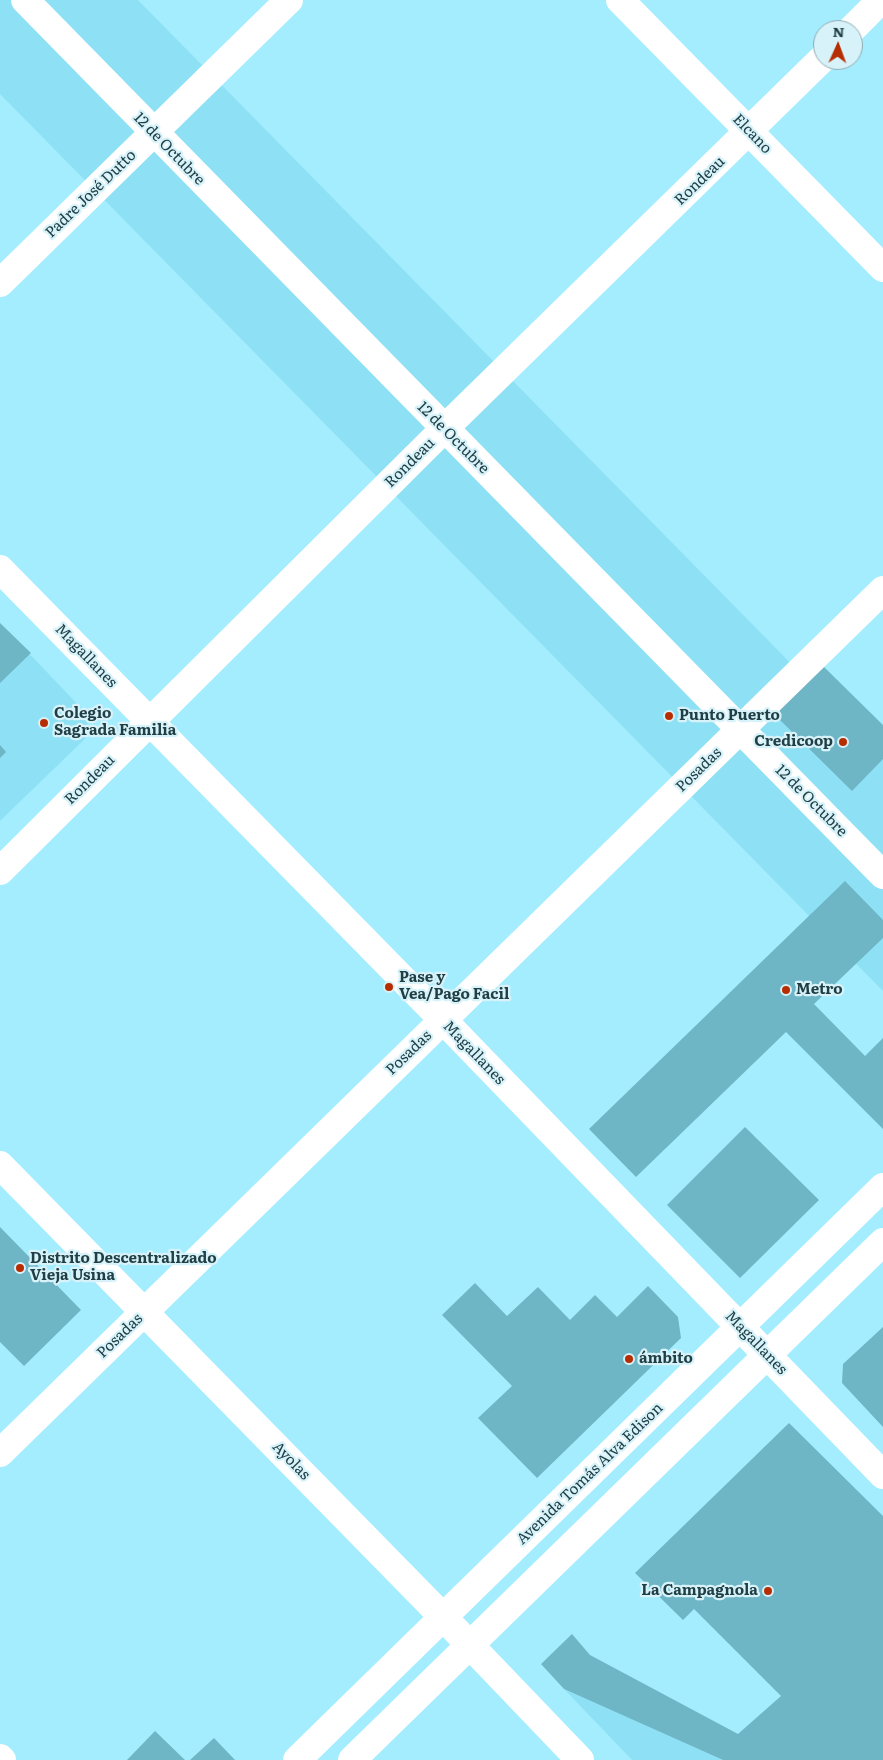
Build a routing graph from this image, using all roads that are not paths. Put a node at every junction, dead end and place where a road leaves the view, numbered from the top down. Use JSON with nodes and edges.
{"nodes":[{"id":1,"x":25,"y":0,"type":"edge"},
{"id":2,"x":289,"y":0,"type":"edge"},
{"id":3,"x":620,"y":0,"type":"edge"},
{"id":4,"x":881,"y":0,"type":"edge"},
{"id":5,"x":861,"y":20,"type":"edge"},
{"id":6,"x":813,"y":68,"type":"edge"},
{"id":7,"x":750,"y":132,"type":"junction"},
{"id":8,"x":153,"y":133,"type":"junction"},
{"id":9,"x":883,"y":268,"type":"edge"},
{"id":10,"x":0,"y":283,"type":"edge"},
{"id":11,"x":444,"y":429,"type":"junction"},
{"id":12,"x":0,"y":569,"type":"edge"},
{"id":13,"x":883,"y":590,"type":"edge"},
{"id":14,"x":149,"y":721,"type":"junction"},
{"id":15,"x":740,"y":730,"type":"junction"},
{"id":16,"x":0,"y":871,"type":"edge"},
{"id":17,"x":883,"y":875,"type":"edge"},
{"id":18,"x":443,"y":1020,"type":"junction"},
{"id":19,"x":0,"y":1165,"type":"edge"},
{"id":20,"x":883,"y":1187,"type":"edge"},
{"id":21,"x":883,"y":1242,"type":"edge"},
{"id":22,"x":144,"y":1312,"type":"junction"},
{"id":23,"x":740,"y":1327,"type":"junction"},
{"id":24,"x":768,"y":1355,"type":"junction"},
{"id":25,"x":0,"y":1453,"type":"edge"},
{"id":26,"x":883,"y":1475,"type":"edge"},
{"id":27,"x":444,"y":1617,"type":"junction"},
{"id":28,"x":471,"y":1645,"type":"junction"},
{"id":29,"x":297,"y":1760,"type":"edge"},
{"id":30,"x":352,"y":1760,"type":"edge"},
{"id":31,"x":580,"y":1760,"type":"edge"}],
"edges":[{"from":1,"to":8,"type":"street","name":"12 de Octubre"},
{"from":2,"to":8,"type":"street","name":"Padre José Dutto"},
{"from":3,"to":7,"type":"street","name":"Elcano"},
{"from":4,"to":5,"type":"street"},
{"from":6,"to":7,"type":"street","name":"Rondeau"},
{"from":7,"to":9,"type":"street","name":"Elcano"},
{"from":7,"to":11,"type":"street","name":"Rondeau"},
{"from":8,"to":10,"type":"street","name":"Padre José Dutto"},
{"from":8,"to":11,"type":"street","name":"12 de Octubre"},
{"from":11,"to":14,"type":"street","name":"Rondeau"},
{"from":11,"to":15,"type":"street","name":"12 de Octubre"},
{"from":12,"to":14,"type":"street","name":"Magallanes"},
{"from":13,"to":15,"type":"street","name":"Posadas"},
{"from":14,"to":16,"type":"street","name":"Rondeau"},
{"from":14,"to":18,"type":"street","name":"Magallanes"},
{"from":15,"to":17,"type":"street","name":"12 de Octubre"},
{"from":15,"to":18,"type":"street","name":"Posadas"},
{"from":18,"to":22,"type":"street","name":"Posadas"},
{"from":18,"to":23,"type":"street","name":"Magallanes"},
{"from":19,"to":22,"type":"street","name":"Ayolas"},
{"from":20,"to":23,"type":"street","name":"Avenida Tomás Alva Edison"},
{"from":21,"to":24,"type":"street"},
{"from":22,"to":25,"type":"street","name":"Posadas"},
{"from":22,"to":27,"type":"street","name":"Ayolas"},
{"from":23,"to":24,"type":"street","name":"Magallanes"},
{"from":23,"to":27,"type":"street","name":"Avenida Tomás Alva Edison"},
{"from":24,"to":26,"type":"street","name":"Magallanes"},
{"from":24,"to":28,"type":"street"},
{"from":27,"to":28,"type":"street","name":"Ayolas"},
{"from":27,"to":29,"type":"street","name":"Avenida Tomás Alva Edison"},
{"from":28,"to":30,"type":"street"},
{"from":28,"to":31,"type":"street","name":"Ayolas"}]}
